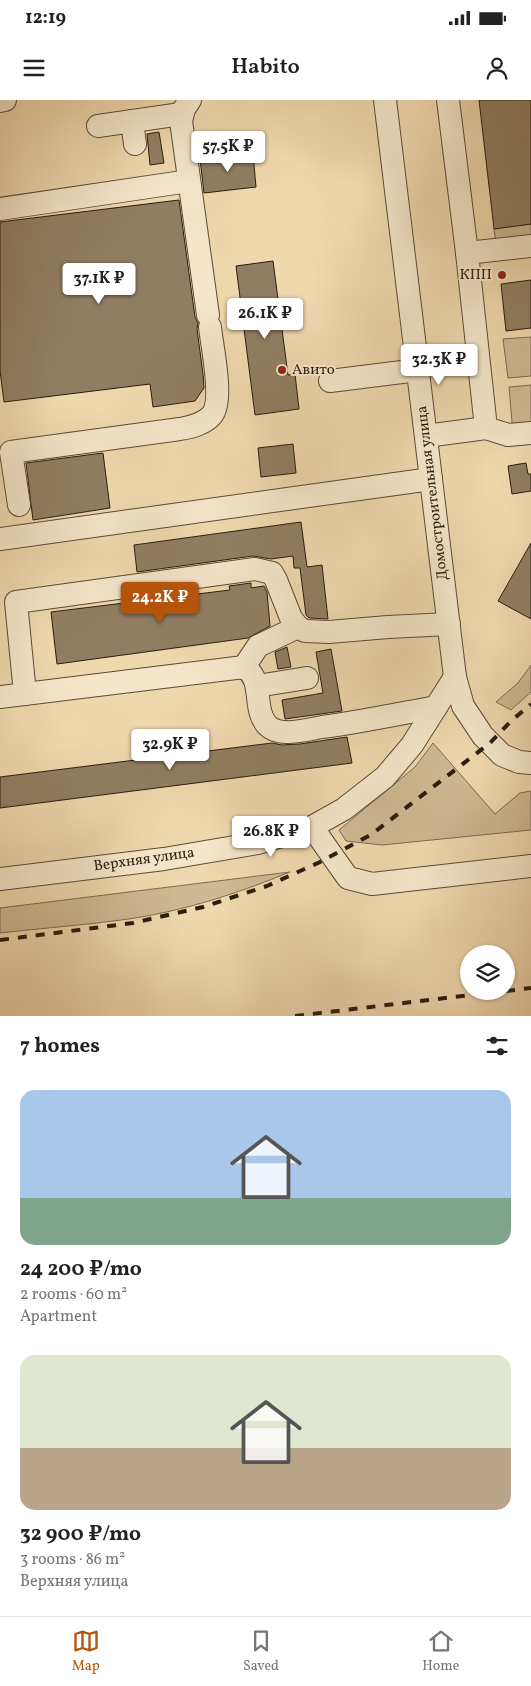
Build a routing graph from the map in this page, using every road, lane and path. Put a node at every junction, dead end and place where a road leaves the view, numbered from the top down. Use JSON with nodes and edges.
{"nodes":[{"id":1,"x":5,"y":100,"type":"edge"},
{"id":2,"x":385,"y":100,"type":"edge"},
{"id":3,"x":448,"y":100,"type":"edge"},
{"id":4,"x":0,"y":101,"type":"edge"},
{"id":5,"x":186,"y":107,"type":"edge"},
{"id":6,"x":132,"y":121,"type":"junction"},
{"id":7,"x":98,"y":126,"type":"dead end"},
{"id":8,"x":135,"y":144,"type":"dead end"},
{"id":9,"x":189,"y":180,"type":"junction"},
{"id":10,"x":0,"y":208,"type":"edge"},
{"id":11,"x":531,"y":246,"type":"edge"},
{"id":12,"x":468,"y":253,"type":"junction"},
{"id":13,"x":418,"y":370,"type":"junction"},
{"id":14,"x":330,"y":381,"type":"dead end"},
{"id":15,"x":486,"y":428,"type":"junction"},
{"id":16,"x":531,"y":433,"type":"edge"},
{"id":17,"x":426,"y":436,"type":"junction"},
{"id":18,"x":431,"y":478,"type":"junction"},
{"id":19,"x":19,"y":505,"type":"dead end"},
{"id":20,"x":0,"y":539,"type":"edge"},
{"id":21,"x":449,"y":624,"type":"junction"},
{"id":22,"x":298,"y":627,"type":"junction"},
{"id":23,"x":244,"y":667,"type":"junction"},
{"id":24,"x":455,"y":677,"type":"junction"},
{"id":25,"x":307,"y":678,"type":"dead end"},
{"id":26,"x":257,"y":686,"type":"junction"},
{"id":27,"x":25,"y":694,"type":"junction"},
{"id":28,"x":0,"y":697,"type":"edge"},
{"id":29,"x":436,"y":707,"type":"junction"},
{"id":30,"x":531,"y":764,"type":"edge"},
{"id":31,"x":312,"y":827,"type":"junction"},
{"id":32,"x":531,"y":866,"type":"edge"},
{"id":33,"x":0,"y":879,"type":"edge"}],
"edges":[{"from":1,"to":4,"type":"street"},
{"from":2,"to":13,"type":"street","name":"Домостроительная улица"},
{"from":3,"to":12,"type":"street"},
{"from":5,"to":6,"type":"street"},
{"from":5,"to":9,"type":"street"},
{"from":6,"to":7,"type":"street"},
{"from":6,"to":8,"type":"street"},
{"from":9,"to":10,"type":"street"},
{"from":9,"to":19,"type":"street"},
{"from":11,"to":12,"type":"street"},
{"from":12,"to":15,"type":"street"},
{"from":13,"to":14,"type":"street"},
{"from":13,"to":17,"type":"street","name":"Домостроительная улица"},
{"from":15,"to":16,"type":"street"},
{"from":15,"to":17,"type":"street"},
{"from":17,"to":18,"type":"street","name":"Домостроительная улица"},
{"from":18,"to":20,"type":"street"},
{"from":18,"to":21,"type":"street","name":"Домостроительная улица"},
{"from":21,"to":22,"type":"street"},
{"from":21,"to":24,"type":"street","name":"Домостроительная улица"},
{"from":22,"to":23,"type":"street"},
{"from":22,"to":27,"type":"street"},
{"from":23,"to":26,"type":"street"},
{"from":23,"to":27,"type":"street"},
{"from":24,"to":29,"type":"street","name":"Верхняя улица"},
{"from":24,"to":30,"type":"street"},
{"from":25,"to":26,"type":"street"},
{"from":26,"to":29,"type":"street"},
{"from":27,"to":28,"type":"street"},
{"from":29,"to":31,"type":"street","name":"Верхняя улица"},
{"from":31,"to":32,"type":"street"},
{"from":31,"to":33,"type":"street","name":"Верхняя улица"}]}
